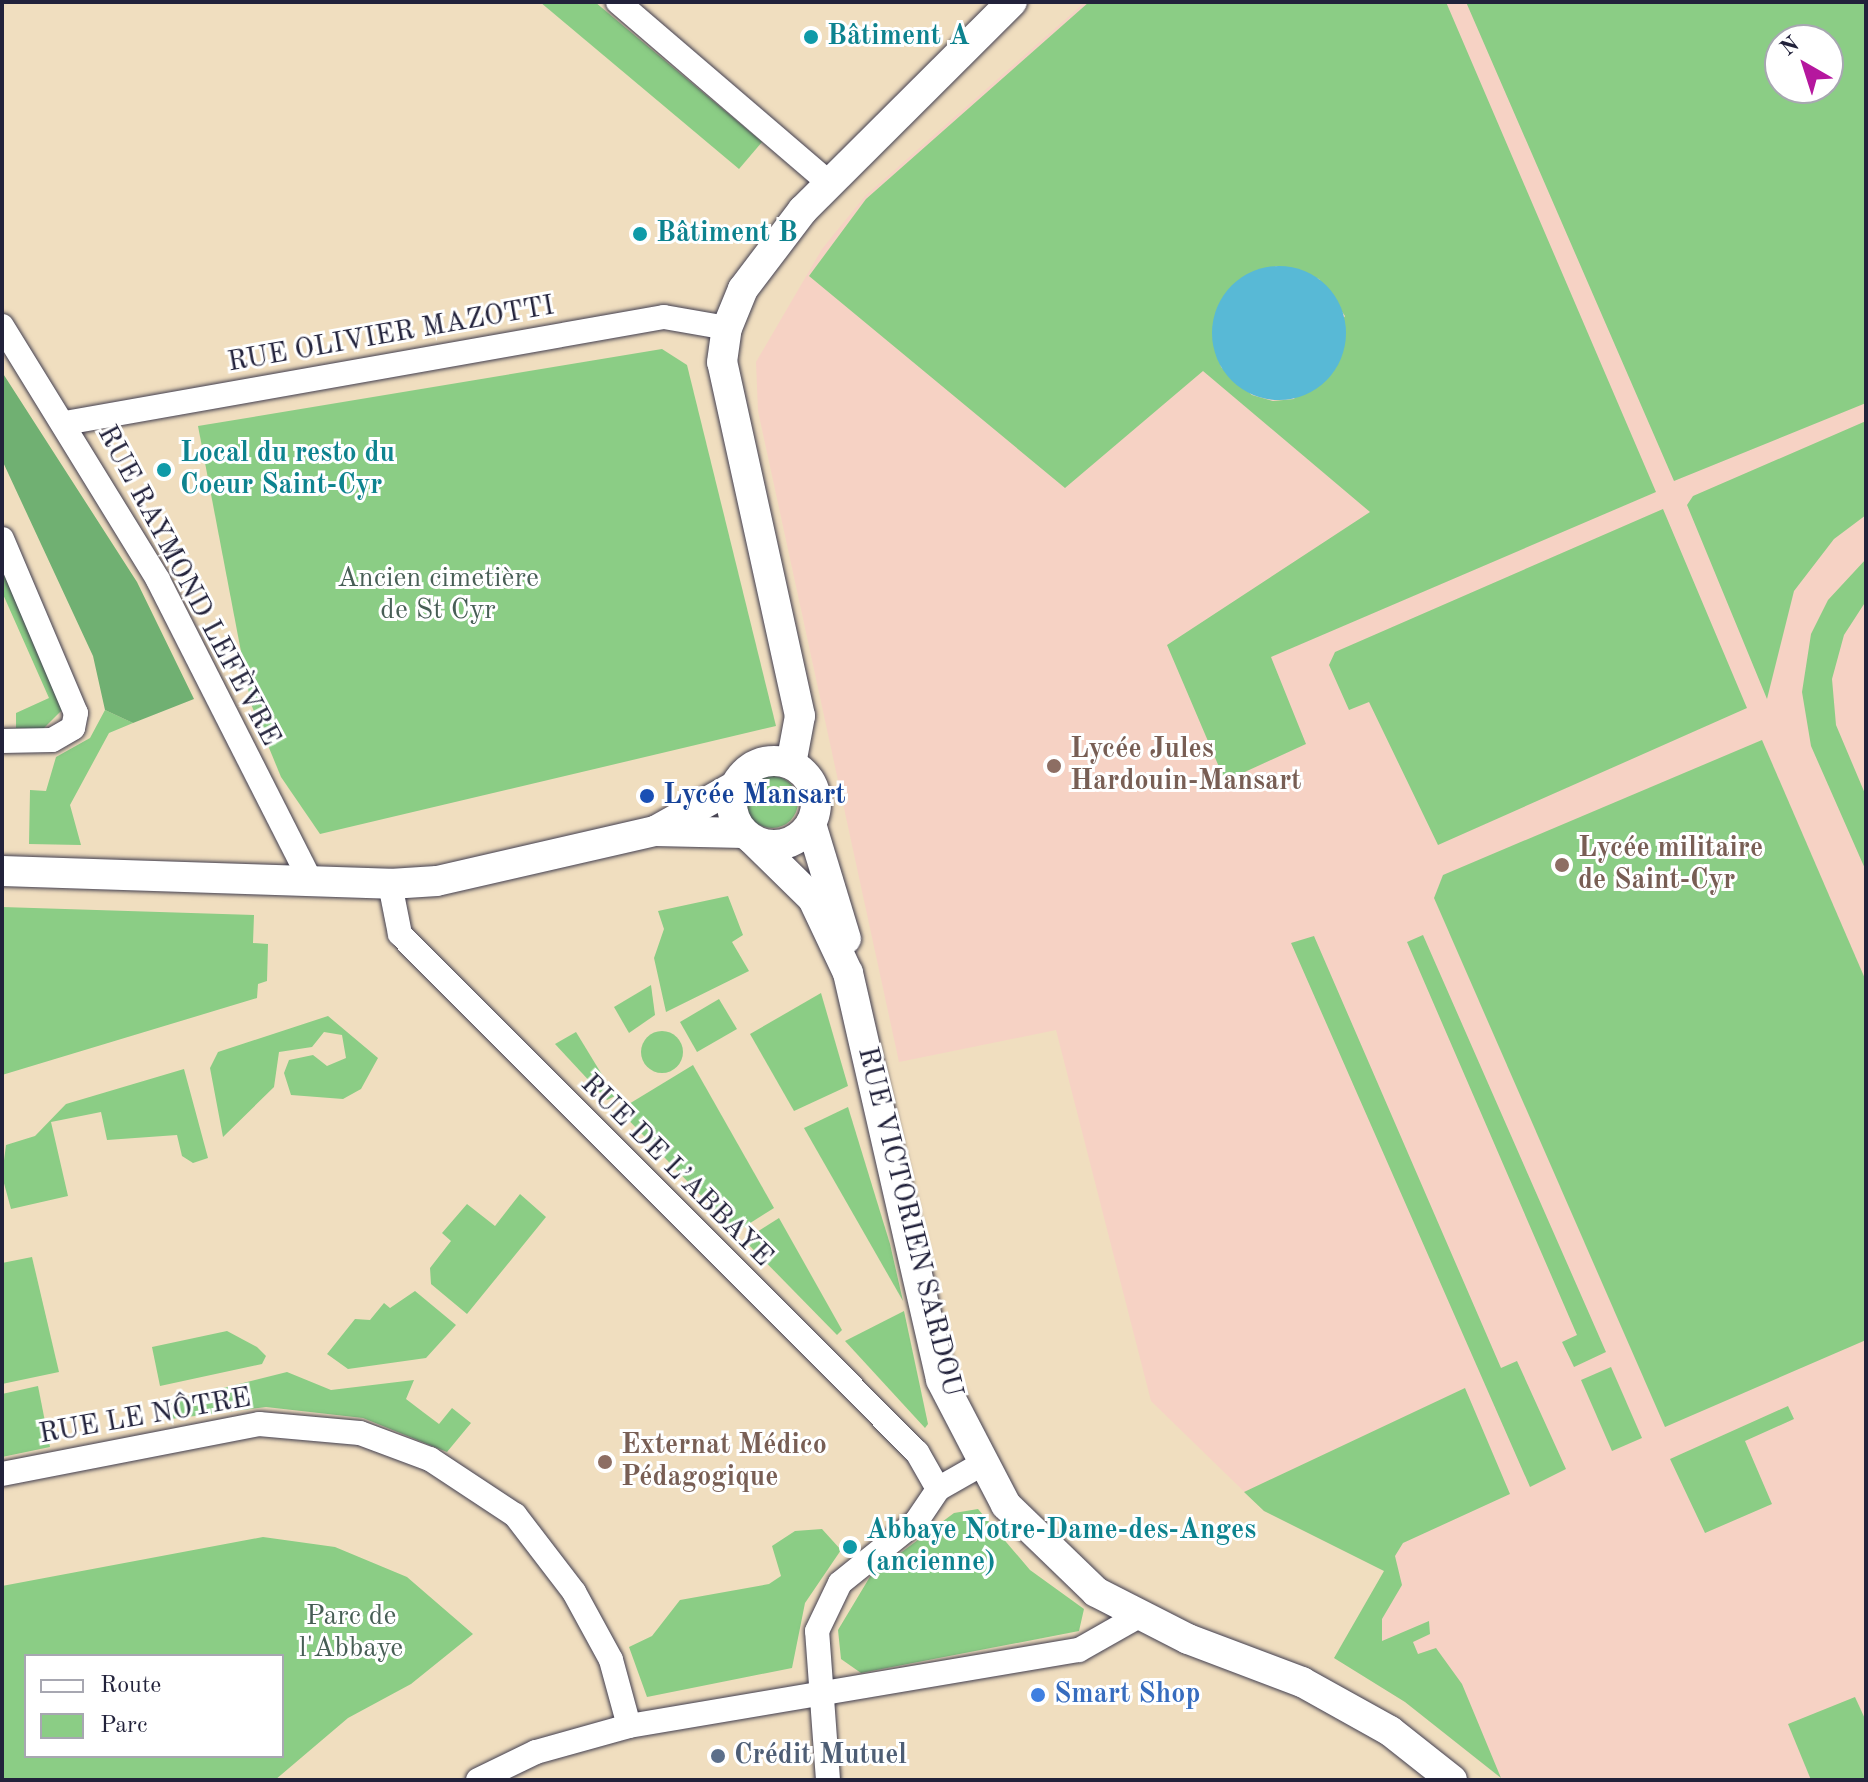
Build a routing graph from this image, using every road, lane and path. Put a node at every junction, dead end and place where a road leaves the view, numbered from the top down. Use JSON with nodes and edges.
{"nodes":[{"id":1,"x":618,"y":2,"type":"edge"},
{"id":2,"x":1012,"y":2,"type":"edge"},
{"id":3,"x":828,"y":182,"type":"junction"},
{"id":4,"x":2,"y":326,"type":"edge"},
{"id":5,"x":727,"y":328,"type":"junction"},
{"id":6,"x":65,"y":423,"type":"junction"},
{"id":7,"x":2,"y":539,"type":"edge"},
{"id":8,"x":2,"y":741,"type":"edge"},
{"id":9,"x":791,"y":764,"type":"junction"},
{"id":10,"x":735,"y":786,"type":"junction"},
{"id":11,"x":811,"y":824,"type":"junction"},
{"id":12,"x":655,"y":831,"type":"junction"},
{"id":13,"x":749,"y":837,"type":"junction"},
{"id":14,"x":2,"y":871,"type":"edge"},
{"id":15,"x":311,"y":881,"type":"junction"},
{"id":16,"x":390,"y":884,"type":"junction"},
{"id":17,"x":848,"y":973,"type":"junction"},
{"id":18,"x":980,"y":1465,"type":"junction"},
{"id":19,"x":2,"y":1474,"type":"edge"},
{"id":20,"x":938,"y":1489,"type":"junction"},
{"id":21,"x":1137,"y":1617,"type":"junction"},
{"id":22,"x":824,"y":1697,"type":"junction"},
{"id":23,"x":629,"y":1726,"type":"junction"},
{"id":24,"x":478,"y":1780,"type":"edge"},
{"id":25,"x":828,"y":1780,"type":"edge"},
{"id":26,"x":1452,"y":1780,"type":"edge"}],
"edges":[{"from":1,"to":3,"type":"street"},
{"from":2,"to":3,"type":"street"},
{"from":3,"to":5,"type":"street"},
{"from":4,"to":6,"type":"street","name":"RUE RAYMOND LEFÈVRE"},
{"from":5,"to":6,"type":"street","name":"RUE OLIVIER MAZOTTI"},
{"from":5,"to":9,"type":"street"},
{"from":6,"to":15,"type":"street","name":"RUE RAYMOND LEFÈVRE"},
{"from":7,"to":8,"type":"street"},
{"from":9,"to":10,"type":"street"},
{"from":9,"to":11,"type":"street"},
{"from":10,"to":12,"type":"street"},
{"from":10,"to":13,"type":"street"},
{"from":11,"to":13,"type":"street"},
{"from":11,"to":17,"type":"street","name":"RUE VICTORIEN SARDOU"},
{"from":12,"to":13,"type":"street"},
{"from":12,"to":16,"type":"street"},
{"from":13,"to":17,"type":"street","name":"RUE VICTORIEN SARDOU"},
{"from":14,"to":15,"type":"street"},
{"from":15,"to":16,"type":"street"},
{"from":16,"to":20,"type":"street","name":"RUE DE L’ABBAYE"},
{"from":17,"to":18,"type":"street","name":"RUE VICTORIEN SARDOU"},
{"from":18,"to":20,"type":"street"},
{"from":18,"to":21,"type":"street","name":"RUE VICTORIEN SARDOU"},
{"from":19,"to":23,"type":"street","name":"RUE LE NÔTRE"},
{"from":20,"to":22,"type":"street"},
{"from":21,"to":22,"type":"street"},
{"from":21,"to":26,"type":"street","name":"RUE VICTORIEN SARDOU"},
{"from":22,"to":23,"type":"street"},
{"from":22,"to":25,"type":"street"},
{"from":23,"to":24,"type":"street"}]}
